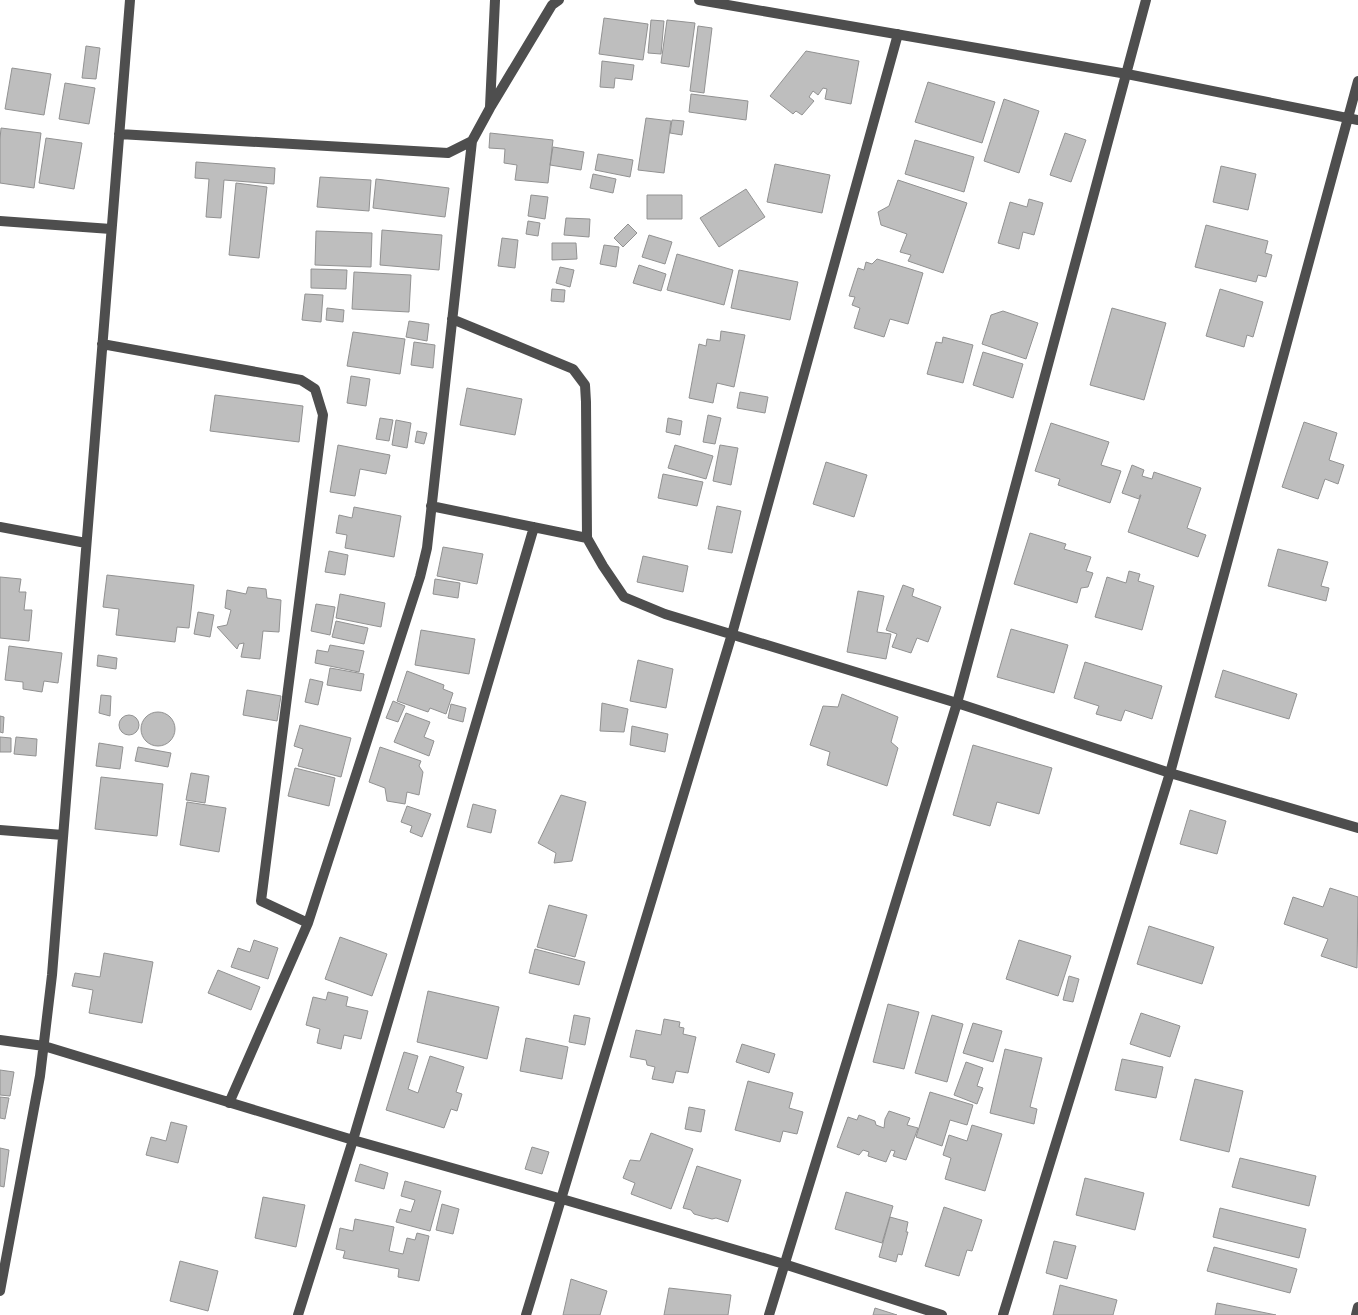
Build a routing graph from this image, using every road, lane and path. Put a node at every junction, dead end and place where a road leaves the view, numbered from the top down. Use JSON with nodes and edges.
{"nodes":[{"id":1,"x":130,"y":0,"type":"edge"},
{"id":2,"x":495,"y":0,"type":"edge"},
{"id":3,"x":560,"y":0,"type":"edge"},
{"id":4,"x":699,"y":0,"type":"edge"},
{"id":5,"x":1146,"y":0,"type":"edge"},
{"id":6,"x":898,"y":34,"type":"junction"},
{"id":7,"x":1127,"y":74,"type":"junction"},
{"id":8,"x":1358,"y":81,"type":"edge"},
{"id":9,"x":490,"y":108,"type":"junction"},
{"id":10,"x":1353,"y":119,"type":"edge"},
{"id":11,"x":119,"y":134,"type":"junction"},
{"id":12,"x":472,"y":141,"type":"junction"},
{"id":13,"x":0,"y":221,"type":"edge"},
{"id":14,"x":111,"y":229,"type":"junction"},
{"id":15,"x":452,"y":319,"type":"junction"},
{"id":16,"x":102,"y":344,"type":"junction"},
{"id":17,"x":431,"y":506,"type":"junction"},
{"id":18,"x":0,"y":527,"type":"edge"},
{"id":19,"x":534,"y":527,"type":"junction"},
{"id":20,"x":587,"y":538,"type":"junction"},
{"id":21,"x":86,"y":543,"type":"junction"},
{"id":22,"x":732,"y":634,"type":"junction"},
{"id":23,"x":957,"y":703,"type":"junction"},
{"id":24,"x":1170,"y":773,"type":"junction"},
{"id":25,"x":1358,"y":828,"type":"edge"},
{"id":26,"x":0,"y":830,"type":"edge"},
{"id":27,"x":63,"y":835,"type":"junction"},
{"id":28,"x":308,"y":923,"type":"junction"},
{"id":29,"x":0,"y":1040,"type":"edge"},
{"id":30,"x":44,"y":1046,"type":"junction"},
{"id":31,"x":229,"y":1102,"type":"junction"},
{"id":32,"x":354,"y":1140,"type":"junction"},
{"id":33,"x":562,"y":1199,"type":"junction"},
{"id":34,"x":784,"y":1264,"type":"junction"},
{"id":35,"x":0,"y":1291,"type":"edge"},
{"id":36,"x":1358,"y":1308,"type":"edge"},
{"id":37,"x":298,"y":1315,"type":"edge"},
{"id":38,"x":526,"y":1315,"type":"edge"},
{"id":39,"x":770,"y":1315,"type":"edge"},
{"id":40,"x":942,"y":1315,"type":"edge"},
{"id":41,"x":1003,"y":1315,"type":"edge"},
{"id":42,"x":1356,"y":1315,"type":"edge"}],
"edges":[{"from":1,"to":11,"type":"street"},
{"from":2,"to":9,"type":"street"},
{"from":3,"to":9,"type":"street"},
{"from":4,"to":6,"type":"street"},
{"from":5,"to":7,"type":"street"},
{"from":6,"to":7,"type":"street"},
{"from":6,"to":22,"type":"street"},
{"from":7,"to":10,"type":"street"},
{"from":7,"to":23,"type":"street"},
{"from":8,"to":10,"type":"street"},
{"from":9,"to":12,"type":"street"},
{"from":10,"to":24,"type":"street"},
{"from":11,"to":12,"type":"street"},
{"from":11,"to":14,"type":"street"},
{"from":12,"to":15,"type":"street"},
{"from":13,"to":14,"type":"street"},
{"from":14,"to":16,"type":"street"},
{"from":15,"to":17,"type":"street"},
{"from":15,"to":20,"type":"street"},
{"from":16,"to":21,"type":"street"},
{"from":16,"to":28,"type":"street"},
{"from":17,"to":19,"type":"street"},
{"from":17,"to":28,"type":"street"},
{"from":18,"to":21,"type":"street"},
{"from":19,"to":20,"type":"street"},
{"from":19,"to":32,"type":"street"},
{"from":20,"to":22,"type":"street"},
{"from":21,"to":27,"type":"street"},
{"from":22,"to":23,"type":"street"},
{"from":22,"to":33,"type":"street"},
{"from":23,"to":24,"type":"street"},
{"from":23,"to":34,"type":"street"},
{"from":24,"to":25,"type":"street"},
{"from":24,"to":41,"type":"street"},
{"from":26,"to":27,"type":"street"},
{"from":27,"to":30,"type":"street"},
{"from":28,"to":31,"type":"street"},
{"from":29,"to":30,"type":"street"},
{"from":30,"to":31,"type":"street"},
{"from":30,"to":35,"type":"street"},
{"from":31,"to":32,"type":"street"},
{"from":32,"to":33,"type":"street"},
{"from":32,"to":37,"type":"street"},
{"from":33,"to":34,"type":"street"},
{"from":33,"to":38,"type":"street"},
{"from":34,"to":39,"type":"street"},
{"from":34,"to":40,"type":"street"},
{"from":36,"to":42,"type":"street"}]}
